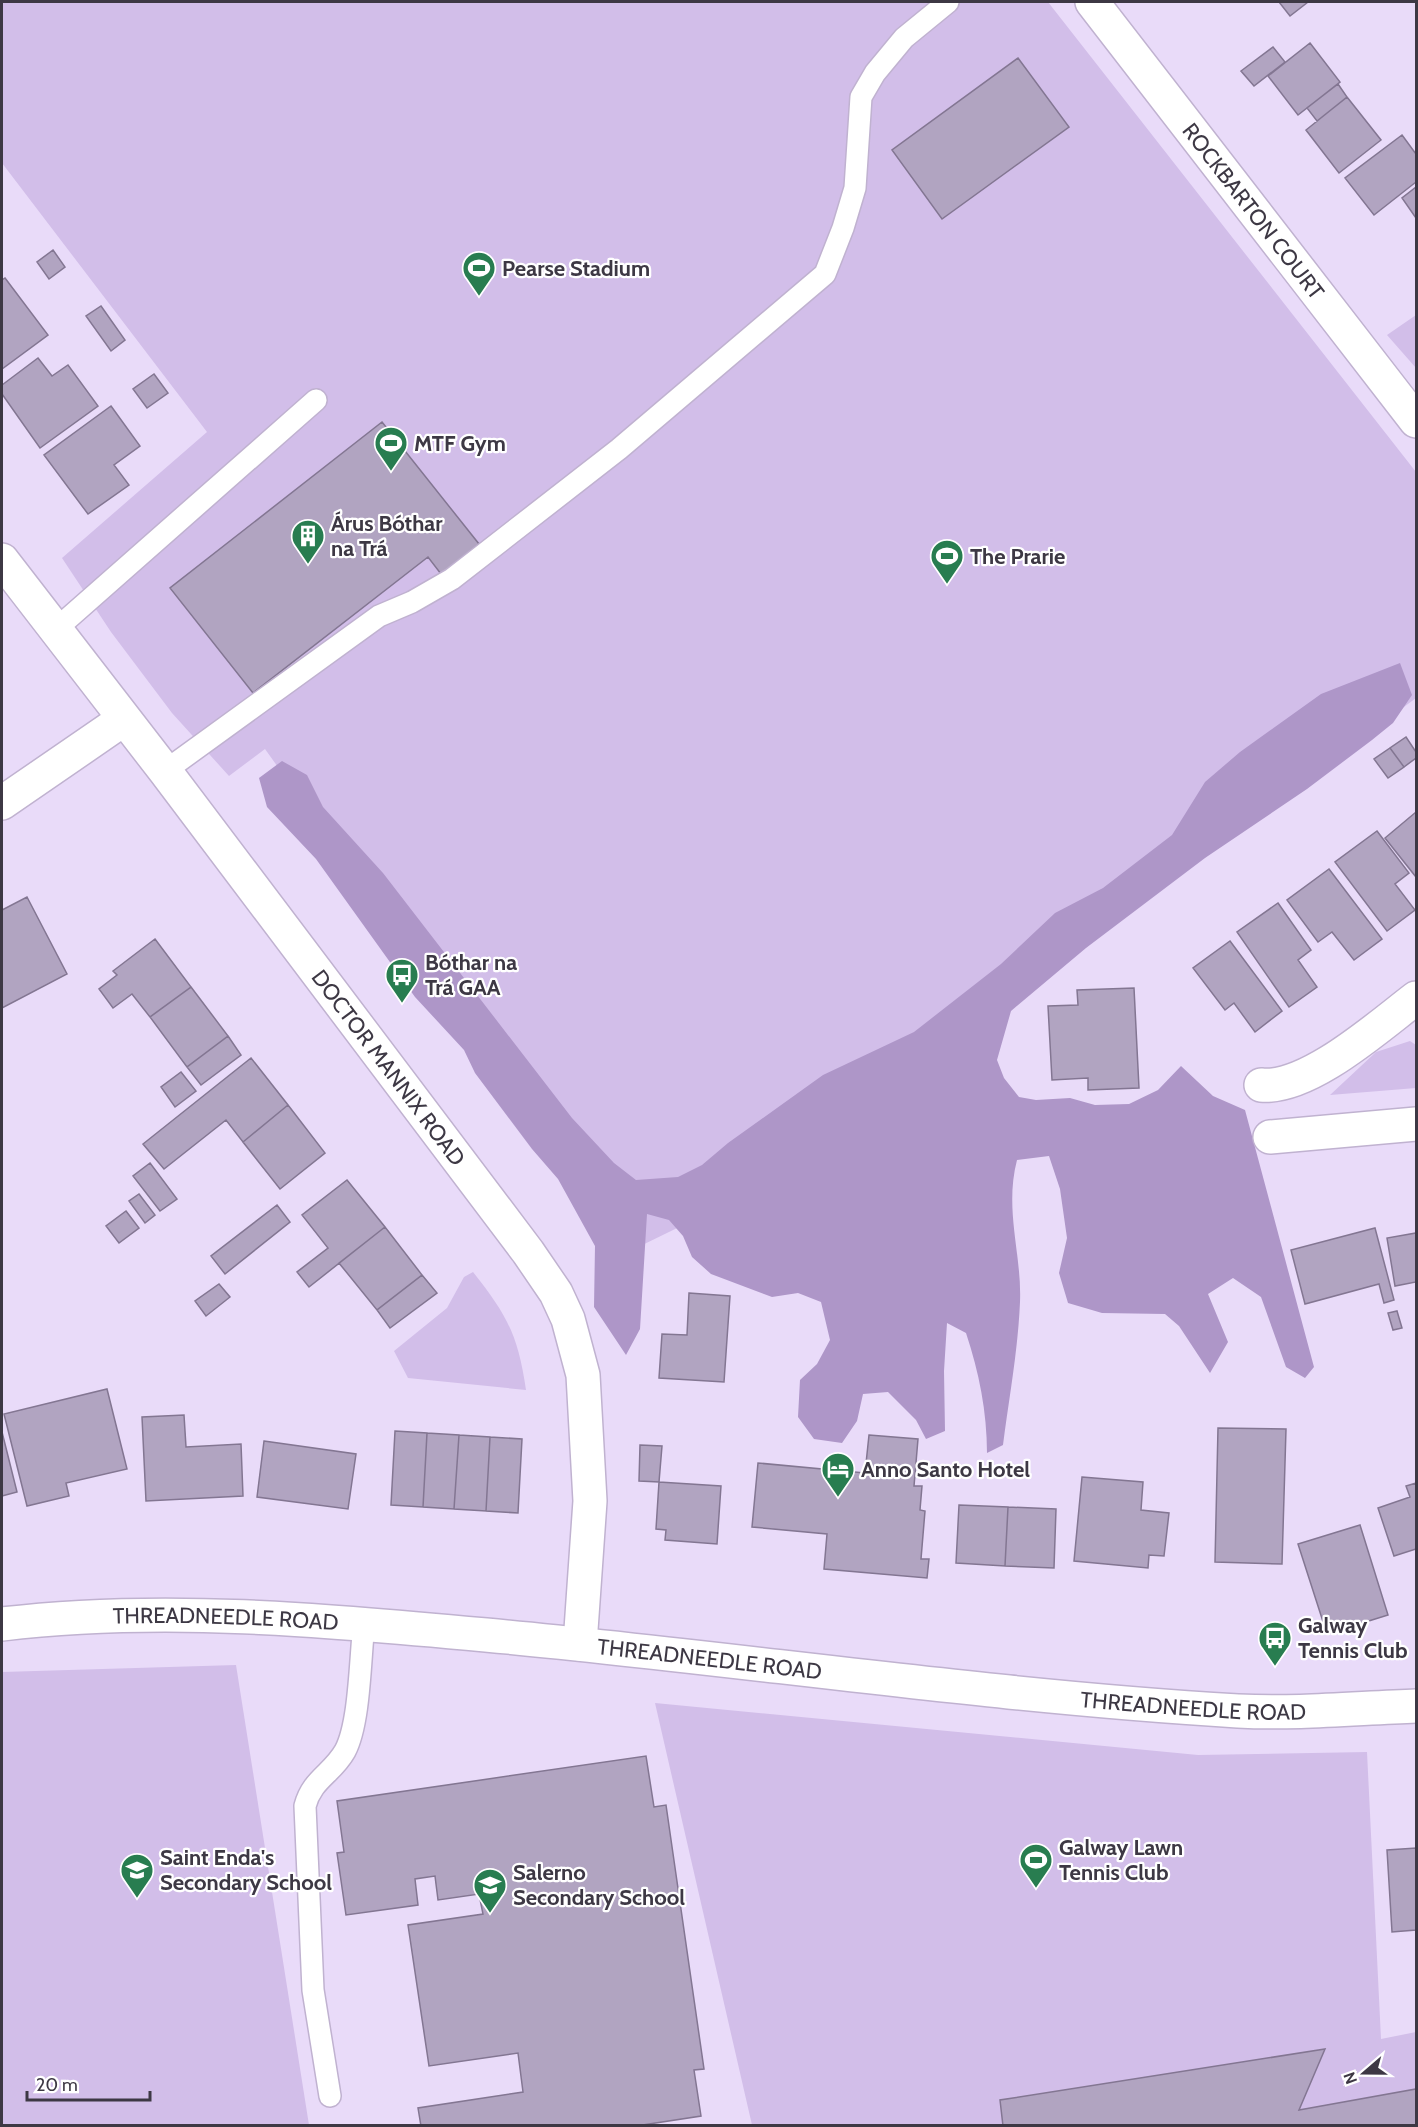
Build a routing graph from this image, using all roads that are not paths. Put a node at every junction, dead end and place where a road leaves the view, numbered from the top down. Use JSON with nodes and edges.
{"nodes":[{"id":1,"x":948,"y":2,"type":"edge"},
{"id":2,"x":1092,"y":2,"type":"edge"},
{"id":3,"x":316,"y":400,"type":"dead end"},
{"id":4,"x":1416,"y":420,"type":"edge"},
{"id":5,"x":2,"y":560,"type":"edge"},
{"id":6,"x":55,"y":630,"type":"junction"},
{"id":7,"x":124,"y":718,"type":"junction"},
{"id":8,"x":165,"y":771,"type":"junction"},
{"id":9,"x":2,"y":803,"type":"edge"},
{"id":10,"x":1416,"y":998,"type":"edge"},
{"id":11,"x":1261,"y":1085,"type":"dead end"},
{"id":12,"x":1416,"y":1124,"type":"edge"},
{"id":13,"x":1270,"y":1137,"type":"dead end"},
{"id":14,"x":2,"y":1624,"type":"edge"},
{"id":15,"x":364,"y":1624,"type":"junction"},
{"id":16,"x":580,"y":1644,"type":"junction"},
{"id":17,"x":1416,"y":1706,"type":"edge"},
{"id":18,"x":330,"y":2096,"type":"dead end"}],
"edges":[{"from":1,"to":8,"type":"lane"},
{"from":2,"to":4,"type":"street","name":"ROCKBARTON COURT"},
{"from":3,"to":6,"type":"lane"},
{"from":5,"to":6,"type":"street","name":"DOCTOR MANNIX ROAD"},
{"from":6,"to":7,"type":"street","name":"DOCTOR MANNIX ROAD"},
{"from":7,"to":8,"type":"street","name":"DOCTOR MANNIX ROAD"},
{"from":7,"to":9,"type":"street"},
{"from":8,"to":16,"type":"street","name":"DOCTOR MANNIX ROAD"},
{"from":10,"to":11,"type":"street"},
{"from":12,"to":13,"type":"street"},
{"from":14,"to":15,"type":"street","name":"THREADNEEDLE ROAD"},
{"from":15,"to":16,"type":"street","name":"THREADNEEDLE ROAD"},
{"from":15,"to":18,"type":"lane"},
{"from":16,"to":17,"type":"street","name":"THREADNEEDLE ROAD"}]}
